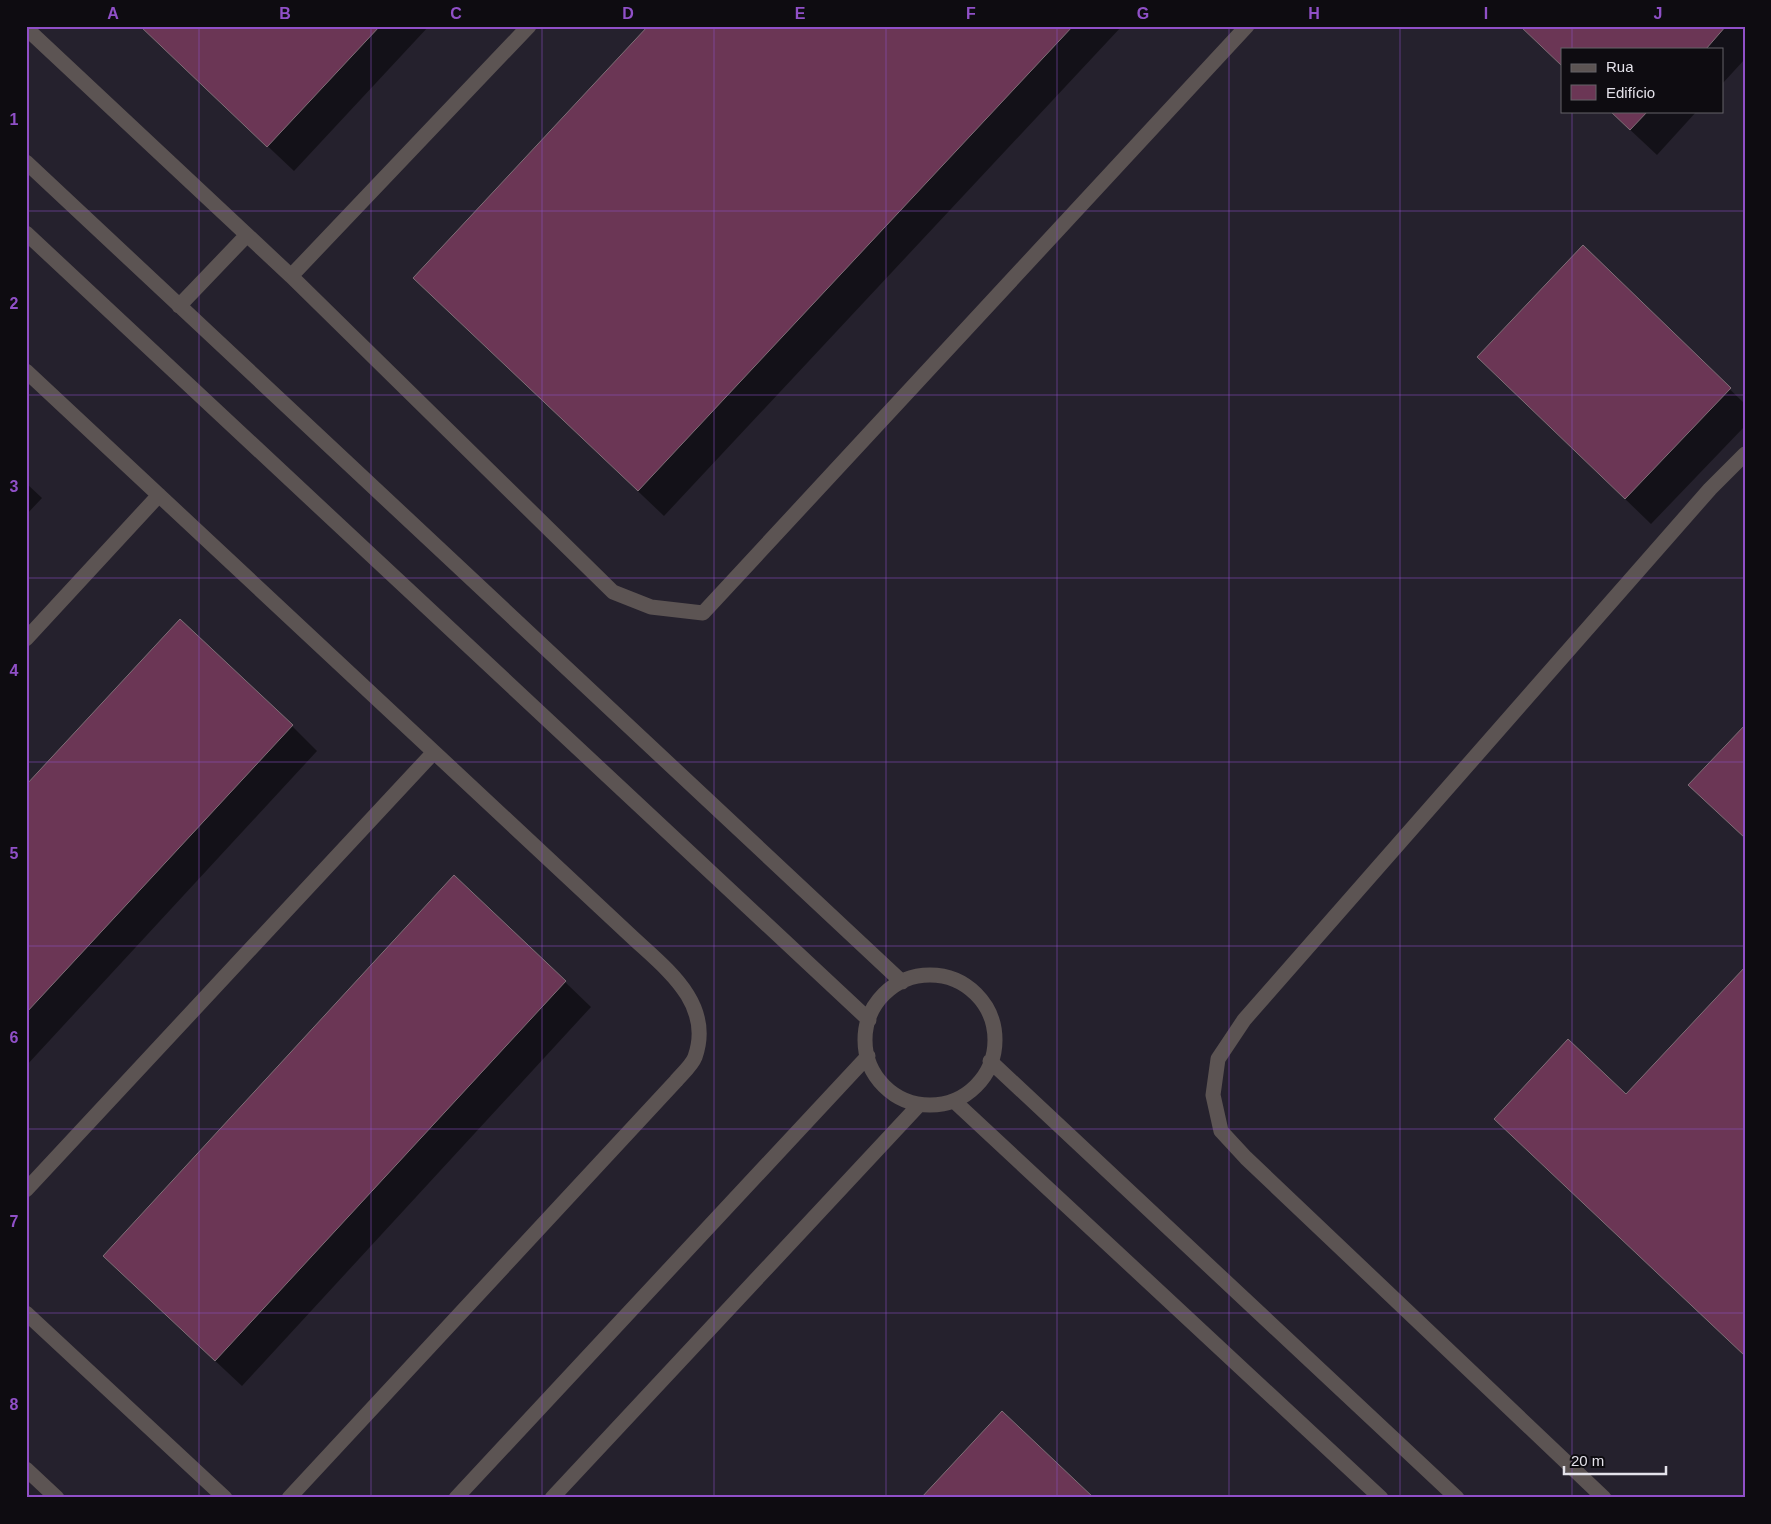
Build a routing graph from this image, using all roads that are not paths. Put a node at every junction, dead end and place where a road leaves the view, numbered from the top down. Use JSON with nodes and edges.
{"nodes":[{"id":1,"x":529,"y":26,"type":"edge"},
{"id":2,"x":1247,"y":26,"type":"edge"},
{"id":3,"x":26,"y":28,"type":"edge"},
{"id":4,"x":26,"y":162,"type":"edge"},
{"id":5,"x":26,"y":233,"type":"edge"},
{"id":6,"x":247,"y":235,"type":"junction"},
{"id":7,"x":291,"y":276,"type":"junction"},
{"id":8,"x":180,"y":306,"type":"junction"},
{"id":9,"x":26,"y":371,"type":"edge"},
{"id":10,"x":1745,"y":454,"type":"edge"},
{"id":11,"x":159,"y":495,"type":"junction"},
{"id":12,"x":26,"y":639,"type":"edge"},
{"id":13,"x":434,"y":752,"type":"junction"},
{"id":14,"x":902,"y":982,"type":"junction"},
{"id":15,"x":869,"y":1020,"type":"junction"},
{"id":16,"x":868,"y":1056,"type":"junction"},
{"id":17,"x":990,"y":1061,"type":"junction"},
{"id":18,"x":954,"y":1101,"type":"junction"},
{"id":19,"x":919,"y":1105,"type":"junction"},
{"id":20,"x":26,"y":1190,"type":"edge"},
{"id":21,"x":26,"y":1313,"type":"edge"},
{"id":22,"x":26,"y":1469,"type":"edge"},
{"id":23,"x":57,"y":1498,"type":"edge"},
{"id":24,"x":225,"y":1498,"type":"edge"},
{"id":25,"x":289,"y":1498,"type":"edge"},
{"id":26,"x":456,"y":1498,"type":"edge"},
{"id":27,"x":552,"y":1498,"type":"edge"},
{"id":28,"x":1381,"y":1498,"type":"edge"},
{"id":29,"x":1457,"y":1498,"type":"edge"},
{"id":30,"x":1604,"y":1498,"type":"edge"}],
"edges":[{"from":1,"to":7,"type":"lane"},
{"from":2,"to":7,"type":"lane"},
{"from":3,"to":6,"type":"lane"},
{"from":4,"to":8,"type":"lane"},
{"from":5,"to":15,"type":"lane"},
{"from":6,"to":7,"type":"lane"},
{"from":6,"to":8,"type":"lane"},
{"from":8,"to":14,"type":"lane"},
{"from":9,"to":11,"type":"lane"},
{"from":10,"to":30,"type":"lane"},
{"from":11,"to":12,"type":"lane"},
{"from":11,"to":13,"type":"lane"},
{"from":13,"to":20,"type":"lane"},
{"from":13,"to":25,"type":"lane"},
{"from":14,"to":15,"type":"lane"},
{"from":14,"to":17,"type":"lane"},
{"from":15,"to":16,"type":"lane"},
{"from":16,"to":19,"type":"lane"},
{"from":16,"to":26,"type":"lane"},
{"from":17,"to":18,"type":"lane"},
{"from":17,"to":29,"type":"lane"},
{"from":18,"to":19,"type":"lane"},
{"from":18,"to":28,"type":"lane"},
{"from":19,"to":27,"type":"lane"},
{"from":21,"to":24,"type":"lane"},
{"from":22,"to":23,"type":"lane"}]}
